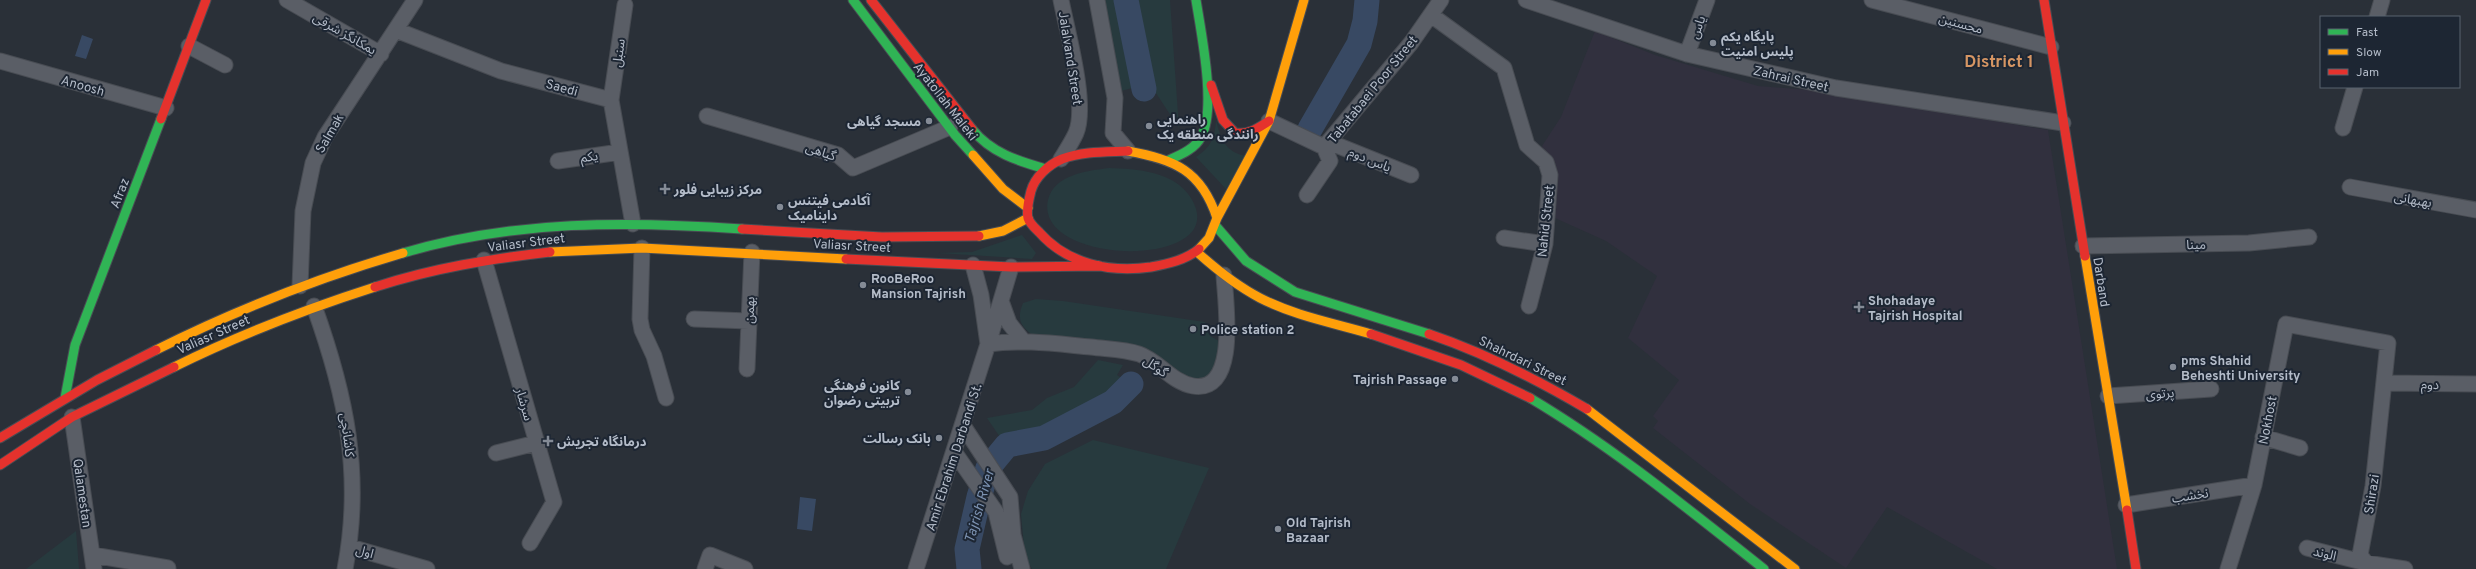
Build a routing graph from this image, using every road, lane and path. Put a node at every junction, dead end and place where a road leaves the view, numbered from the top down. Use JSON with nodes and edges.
{"nodes":[{"id":1,"x":206,"y":0,"type":"edge"},
{"id":2,"x":287,"y":0,"type":"edge"},
{"id":3,"x":415,"y":0,"type":"edge"},
{"id":4,"x":853,"y":0,"type":"edge"},
{"id":5,"x":871,"y":0,"type":"edge"},
{"id":6,"x":1061,"y":0,"type":"edge"},
{"id":7,"x":1097,"y":0,"type":"edge"},
{"id":8,"x":1196,"y":0,"type":"edge"},
{"id":9,"x":1304,"y":0,"type":"edge"},
{"id":10,"x":1441,"y":0,"type":"edge"},
{"id":11,"x":1526,"y":0,"type":"edge"},
{"id":12,"x":1707,"y":0,"type":"edge"},
{"id":13,"x":1872,"y":0,"type":"edge"},
{"id":14,"x":2044,"y":0,"type":"edge"},
{"id":15,"x":2382,"y":0,"type":"edge"},
{"id":16,"x":625,"y":5,"type":"dead end"},
{"id":17,"x":1911,"y":5,"type":"edge"},
{"id":18,"x":1431,"y":15,"type":"junction"},
{"id":19,"x":2377,"y":16,"type":"edge"},
{"id":20,"x":396,"y":30,"type":"junction"},
{"id":21,"x":189,"y":46,"type":"junction"},
{"id":22,"x":2051,"y":47,"type":"junction"},
{"id":23,"x":381,"y":54,"type":"junction"},
{"id":24,"x":1687,"y":54,"type":"junction"},
{"id":25,"x":0,"y":61,"type":"edge"},
{"id":26,"x":225,"y":64,"type":"dead end"},
{"id":27,"x":1207,"y":75,"type":"junction"},
{"id":28,"x":2355,"y":88,"type":"edge"},
{"id":29,"x":611,"y":100,"type":"junction"},
{"id":30,"x":166,"y":108,"type":"junction"},
{"id":31,"x":707,"y":116,"type":"dead end"},
{"id":32,"x":1269,"y":121,"type":"junction"},
{"id":33,"x":2063,"y":123,"type":"junction"},
{"id":34,"x":950,"y":127,"type":"junction"},
{"id":35,"x":2343,"y":128,"type":"dead end"},
{"id":36,"x":1327,"y":145,"type":"junction"},
{"id":37,"x":1128,"y":151,"type":"junction"},
{"id":38,"x":620,"y":152,"type":"junction"},
{"id":39,"x":1061,"y":159,"type":"junction"},
{"id":40,"x":1169,"y":160,"type":"junction"},
{"id":41,"x":558,"y":161,"type":"dead end"},
{"id":42,"x":1046,"y":169,"type":"junction"},
{"id":43,"x":1411,"y":175,"type":"dead end"},
{"id":44,"x":2350,"y":187,"type":"dead end"},
{"id":45,"x":1307,"y":195,"type":"dead end"},
{"id":46,"x":1028,"y":208,"type":"junction"},
{"id":47,"x":2476,"y":210,"type":"edge"},
{"id":48,"x":1028,"y":218,"type":"junction"},
{"id":49,"x":1216,"y":222,"type":"junction"},
{"id":50,"x":633,"y":224,"type":"junction"},
{"id":51,"x":2309,"y":237,"type":"dead end"},
{"id":52,"x":1504,"y":238,"type":"dead end"},
{"id":53,"x":1545,"y":244,"type":"junction"},
{"id":54,"x":2083,"y":246,"type":"junction"},
{"id":55,"x":642,"y":248,"type":"junction"},
{"id":56,"x":752,"y":252,"type":"junction"},
{"id":57,"x":1198,"y":253,"type":"junction"},
{"id":58,"x":484,"y":260,"type":"junction"},
{"id":59,"x":973,"y":265,"type":"junction"},
{"id":60,"x":1100,"y":266,"type":"junction"},
{"id":61,"x":1011,"y":267,"type":"junction"},
{"id":62,"x":1224,"y":275,"type":"junction"},
{"id":63,"x":300,"y":286,"type":"junction"},
{"id":64,"x":1001,"y":301,"type":"junction"},
{"id":65,"x":314,"y":306,"type":"junction"},
{"id":66,"x":1529,"y":306,"type":"dead end"},
{"id":67,"x":694,"y":319,"type":"dead end"},
{"id":68,"x":749,"y":322,"type":"junction"},
{"id":69,"x":1024,"y":342,"type":"junction"},
{"id":70,"x":988,"y":344,"type":"junction"},
{"id":71,"x":747,"y":369,"type":"dead end"},
{"id":72,"x":2385,"y":383,"type":"junction"},
{"id":73,"x":2476,"y":384,"type":"edge"},
{"id":74,"x":2211,"y":389,"type":"dead end"},
{"id":75,"x":2108,"y":396,"type":"junction"},
{"id":76,"x":65,"y":398,"type":"junction"},
{"id":77,"x":666,"y":398,"type":"dead end"},
{"id":78,"x":72,"y":417,"type":"junction"},
{"id":79,"x":964,"y":427,"type":"junction"},
{"id":80,"x":2263,"y":437,"type":"junction"},
{"id":81,"x":0,"y":438,"type":"edge"},
{"id":82,"x":536,"y":443,"type":"junction"},
{"id":83,"x":2300,"y":448,"type":"dead end"},
{"id":84,"x":955,"y":453,"type":"junction"},
{"id":85,"x":496,"y":454,"type":"dead end"},
{"id":86,"x":0,"y":465,"type":"edge"},
{"id":87,"x":2254,"y":485,"type":"junction"},
{"id":88,"x":2126,"y":505,"type":"junction"},
{"id":89,"x":530,"y":543,"type":"dead end"},
{"id":90,"x":350,"y":547,"type":"junction"},
{"id":91,"x":2307,"y":548,"type":"dead end"},
{"id":92,"x":93,"y":562,"type":"edge"},
{"id":93,"x":2366,"y":564,"type":"junction"},
{"id":94,"x":168,"y":568,"type":"dead end"},
{"id":95,"x":740,"y":568,"type":"edge"},
{"id":96,"x":345,"y":569,"type":"edge"},
{"id":97,"x":427,"y":569,"type":"edge"},
{"id":98,"x":705,"y":569,"type":"edge"},
{"id":99,"x":916,"y":569,"type":"edge"},
{"id":100,"x":1011,"y":569,"type":"edge"},
{"id":101,"x":1022,"y":569,"type":"edge"},
{"id":102,"x":1764,"y":569,"type":"edge"},
{"id":103,"x":1795,"y":569,"type":"edge"},
{"id":104,"x":2136,"y":569,"type":"edge"},
{"id":105,"x":2228,"y":569,"type":"edge"},
{"id":106,"x":2404,"y":569,"type":"edge"}],
"edges":[{"from":1,"to":21,"type":"main road","name":"Afraz"},
{"from":2,"to":23,"type":"street","name":"یمکانگز شرقی"},
{"from":3,"to":20,"type":"street","name":"Salmak"},
{"from":4,"to":34,"type":"main road","name":"Ayatollah Maleki"},
{"from":5,"to":42,"type":"main road","name":"Ayatollah Maleki"},
{"from":6,"to":39,"type":"street","name":"Jalalvand Street"},
{"from":7,"to":37,"type":"street"},
{"from":8,"to":27,"type":"main road"},
{"from":9,"to":32,"type":"main road"},
{"from":10,"to":18,"type":"street","name":"Tabatabaei Poor Street"},
{"from":11,"to":24,"type":"street","name":"Zahrai Street"},
{"from":12,"to":24,"type":"street","name":"یاس"},
{"from":13,"to":17,"type":"street","name":"محسنین"},
{"from":14,"to":22,"type":"main road","name":"Darband"},
{"from":15,"to":19,"type":"street"},
{"from":16,"to":29,"type":"street","name":"سنبل"},
{"from":17,"to":22,"type":"street","name":"محسنین"},
{"from":18,"to":36,"type":"street","name":"Tabatabaei Poor Street"},
{"from":18,"to":53,"type":"street","name":"Nahid Street"},
{"from":20,"to":23,"type":"street","name":"Salmak"},
{"from":20,"to":29,"type":"street","name":"Saedi"},
{"from":21,"to":26,"type":"street"},
{"from":21,"to":30,"type":"main road","name":"Afraz"},
{"from":22,"to":33,"type":"main road","name":"Darband"},
{"from":23,"to":63,"type":"street","name":"Salmak"},
{"from":24,"to":33,"type":"street","name":"Zahrai Street"},
{"from":25,"to":30,"type":"street","name":"Anoosh"},
{"from":27,"to":32,"type":"main road"},
{"from":27,"to":40,"type":"main road"},
{"from":28,"to":35,"type":"street"},
{"from":29,"to":38,"type":"street"},
{"from":30,"to":76,"type":"main road","name":"Afraz"},
{"from":31,"to":34,"type":"street","name":"گیاهی"},
{"from":32,"to":36,"type":"street","name":"Tabatabaei Poor Street"},
{"from":32,"to":49,"type":"main road"},
{"from":33,"to":54,"type":"main road","name":"Darband"},
{"from":34,"to":46,"type":"main road","name":"Ayatollah Maleki"},
{"from":36,"to":43,"type":"street","name":"یاس دوم"},
{"from":36,"to":45,"type":"street"},
{"from":37,"to":39,"type":"main road","name":"Shahrdari Street"},
{"from":37,"to":40,"type":"main road","name":"Shahrdari Street"},
{"from":38,"to":41,"type":"street","name":"یکم"},
{"from":38,"to":50,"type":"street"},
{"from":39,"to":42,"type":"main road"},
{"from":40,"to":49,"type":"main road","name":"Shahrdari Street"},
{"from":42,"to":46,"type":"main road"},
{"from":44,"to":47,"type":"street","name":"بهبهانی"},
{"from":46,"to":48,"type":"main road"},
{"from":48,"to":50,"type":"main road","name":"Valiasr Street"},
{"from":48,"to":60,"type":"main road"},
{"from":49,"to":57,"type":"main road"},
{"from":49,"to":103,"type":"main road","name":"Shahrdari Street"},
{"from":50,"to":63,"type":"main road","name":"Valiasr Street"},
{"from":51,"to":54,"type":"street","name":"مینا"},
{"from":52,"to":53,"type":"street"},
{"from":53,"to":66,"type":"street","name":"Nahid Street"},
{"from":54,"to":75,"type":"main road","name":"Darband"},
{"from":55,"to":56,"type":"main road","name":"Valiasr Street"},
{"from":55,"to":58,"type":"main road","name":"Valiasr Street"},
{"from":55,"to":77,"type":"street"},
{"from":56,"to":59,"type":"main road","name":"Valiasr Street"},
{"from":56,"to":68,"type":"street","name":"بهمن"},
{"from":57,"to":60,"type":"main road"},
{"from":57,"to":62,"type":"main road"},
{"from":58,"to":65,"type":"main road","name":"Valiasr Street"},
{"from":58,"to":82,"type":"street","name":"سرشار"},
{"from":59,"to":61,"type":"main road","name":"Valiasr Street"},
{"from":59,"to":70,"type":"street","name":"Amir Ebrahim Darbandi St."},
{"from":60,"to":61,"type":"main road","name":"Valiasr Street"},
{"from":61,"to":64,"type":"street","name":"Amir Ebrahim Darbandi St."},
{"from":62,"to":69,"type":"street","name":"گوگل"},
{"from":62,"to":102,"type":"main road"},
{"from":63,"to":76,"type":"main road","name":"Valiasr Street"},
{"from":64,"to":69,"type":"street"},
{"from":64,"to":70,"type":"street","name":"Amir Ebrahim Darbandi St."},
{"from":65,"to":78,"type":"main road","name":"Valiasr Street"},
{"from":65,"to":90,"type":"street","name":"کاشانچی"},
{"from":67,"to":68,"type":"street"},
{"from":68,"to":71,"type":"street","name":"بهمن"},
{"from":69,"to":70,"type":"street","name":"گوگل"},
{"from":70,"to":79,"type":"street","name":"Amir Ebrahim Darbandi St."},
{"from":72,"to":73,"type":"street","name":"دوم"},
{"from":72,"to":80,"type":"street","name":"Nokhost"},
{"from":72,"to":93,"type":"street","name":"Shirazi"},
{"from":74,"to":75,"type":"street","name":"پرتوی"},
{"from":75,"to":88,"type":"main road","name":"Darband"},
{"from":76,"to":81,"type":"main road","name":"Valiasr Street"},
{"from":78,"to":86,"type":"main road","name":"Valiasr Street"},
{"from":78,"to":92,"type":"street","name":"Qalamestan"},
{"from":79,"to":84,"type":"street","name":"Amir Ebrahim Darbandi St."},
{"from":79,"to":101,"type":"street"},
{"from":80,"to":83,"type":"street"},
{"from":80,"to":87,"type":"street","name":"Nokhost"},
{"from":82,"to":85,"type":"street"},
{"from":82,"to":89,"type":"street","name":"سرشار"},
{"from":84,"to":99,"type":"street","name":"Amir Ebrahim Darbandi St."},
{"from":84,"to":100,"type":"street"},
{"from":87,"to":88,"type":"street","name":"نخشب"},
{"from":87,"to":105,"type":"street","name":"Nokhost"},
{"from":88,"to":104,"type":"main road","name":"Darband"},
{"from":90,"to":96,"type":"street","name":"کاشانچی"},
{"from":90,"to":97,"type":"street","name":"اول"},
{"from":91,"to":93,"type":"street","name":"الوند"},
{"from":92,"to":94,"type":"street"},
{"from":93,"to":106,"type":"street"},
{"from":95,"to":98,"type":"street"}]}
